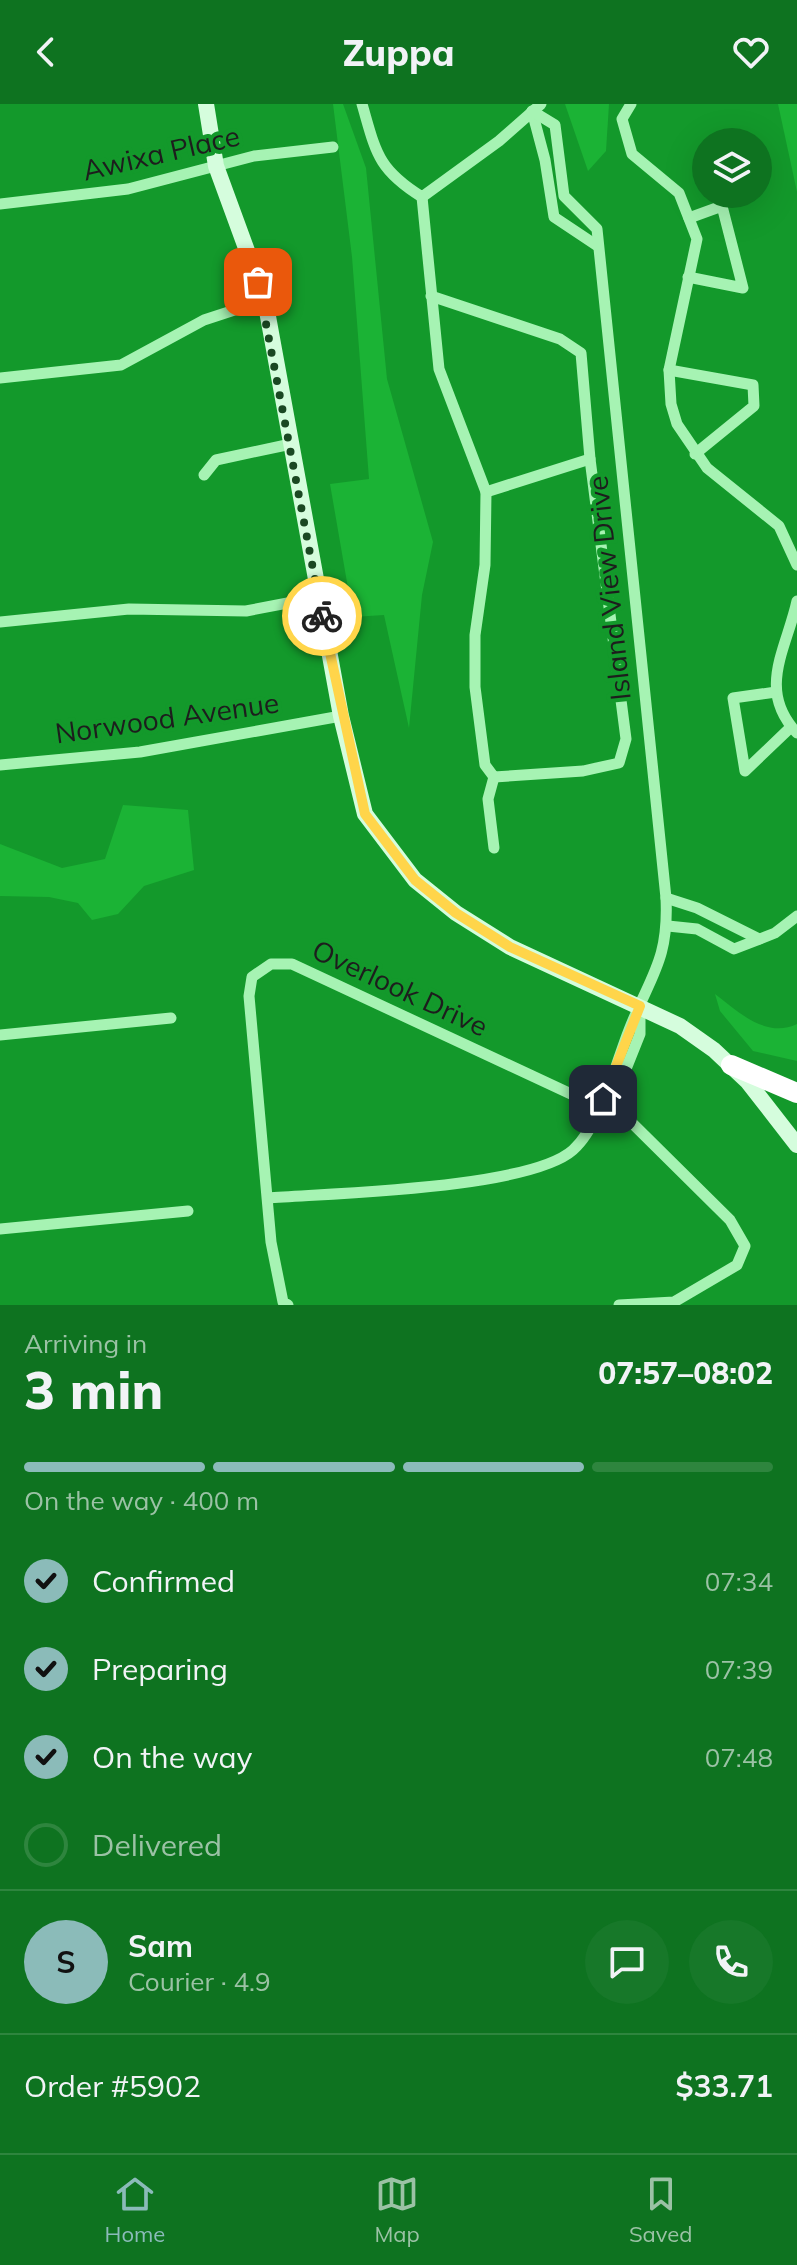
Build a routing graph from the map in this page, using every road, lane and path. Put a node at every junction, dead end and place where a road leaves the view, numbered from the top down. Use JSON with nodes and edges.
{"nodes":[{"id":1,"x":206,"y":104,"type":"edge"},
{"id":2,"x":362,"y":104,"type":"edge"},
{"id":3,"x":631,"y":104,"type":"edge"},
{"id":4,"x":536,"y":108,"type":"edge"},
{"id":5,"x":333,"y":147,"type":"dead end"},
{"id":6,"x":216,"y":166,"type":"junction"},
{"id":7,"x":422,"y":197,"type":"junction"},
{"id":8,"x":0,"y":204,"type":"edge"},
{"id":9,"x":689,"y":218,"type":"junction"},
{"id":10,"x":596,"y":245,"type":"junction"},
{"id":11,"x":688,"y":277,"type":"junction"},
{"id":12,"x":431,"y":296,"type":"junction"},
{"id":13,"x":265,"y":300,"type":"junction"},
{"id":14,"x":669,"y":370,"type":"junction"},
{"id":15,"x":0,"y":378,"type":"edge"},
{"id":16,"x":291,"y":444,"type":"junction"},
{"id":17,"x":695,"y":454,"type":"junction"},
{"id":18,"x":590,"y":459,"type":"junction"},
{"id":19,"x":204,"y":475,"type":"dead end"},
{"id":20,"x":486,"y":492,"type":"junction"},
{"id":21,"x":797,"y":565,"type":"edge"},
{"id":22,"x":319,"y":597,"type":"junction"},
{"id":23,"x":797,"y":601,"type":"edge"},
{"id":24,"x":0,"y":622,"type":"edge"},
{"id":25,"x":776,"y":692,"type":"junction"},
{"id":26,"x":341,"y":716,"type":"junction"},
{"id":27,"x":794,"y":730,"type":"edge"},
{"id":28,"x":0,"y":765,"type":"edge"},
{"id":29,"x":494,"y":777,"type":"junction"},
{"id":30,"x":494,"y":848,"type":"dead end"},
{"id":31,"x":666,"y":898,"type":"junction"},
{"id":32,"x":797,"y":916,"type":"edge"},
{"id":33,"x":668,"y":926,"type":"junction"},
{"id":34,"x":759,"y":939,"type":"junction"},
{"id":35,"x":634,"y":1012,"type":"junction"},
{"id":36,"x":171,"y":1018,"type":"dead end"},
{"id":37,"x":0,"y":1035,"type":"edge"},
{"id":38,"x":731,"y":1065,"type":"junction"},
{"id":39,"x":797,"y":1093,"type":"edge"},
{"id":40,"x":600,"y":1104,"type":"junction"},
{"id":41,"x":797,"y":1145,"type":"edge"},
{"id":42,"x":268,"y":1198,"type":"junction"},
{"id":43,"x":188,"y":1211,"type":"dead end"},
{"id":44,"x":0,"y":1229,"type":"edge"},
{"id":45,"x":288,"y":1305,"type":"edge"},
{"id":46,"x":619,"y":1305,"type":"edge"}],
"edges":[{"from":1,"to":6,"type":"street"},
{"from":2,"to":7,"type":"street"},
{"from":3,"to":9,"type":"street"},
{"from":4,"to":7,"type":"street"},
{"from":4,"to":10,"type":"street"},
{"from":4,"to":10,"type":"street"},
{"from":5,"to":6,"type":"street","name":"Awixa Place"},
{"from":6,"to":8,"type":"street","name":"Awixa Place"},
{"from":6,"to":13,"type":"street"},
{"from":7,"to":12,"type":"street"},
{"from":9,"to":11,"type":"street"},
{"from":9,"to":11,"type":"street"},
{"from":10,"to":31,"type":"street","name":"Island View Drive"},
{"from":11,"to":14,"type":"street"},
{"from":12,"to":18,"type":"street"},
{"from":12,"to":20,"type":"street"},
{"from":13,"to":15,"type":"street"},
{"from":13,"to":16,"type":"street"},
{"from":14,"to":17,"type":"street"},
{"from":14,"to":17,"type":"street"},
{"from":16,"to":19,"type":"street"},
{"from":16,"to":22,"type":"street"},
{"from":17,"to":21,"type":"street"},
{"from":18,"to":20,"type":"street"},
{"from":18,"to":29,"type":"street"},
{"from":20,"to":29,"type":"street"},
{"from":22,"to":24,"type":"street"},
{"from":22,"to":26,"type":"street"},
{"from":23,"to":25,"type":"street"},
{"from":25,"to":27,"type":"street"},
{"from":25,"to":27,"type":"street"},
{"from":26,"to":28,"type":"street","name":"Norwood Avenue"},
{"from":26,"to":35,"type":"street"},
{"from":29,"to":30,"type":"street"},
{"from":31,"to":33,"type":"street","name":"Island View Drive"},
{"from":31,"to":34,"type":"street"},
{"from":32,"to":34,"type":"street"},
{"from":33,"to":34,"type":"street"},
{"from":33,"to":35,"type":"street","name":"Island View Drive"},
{"from":35,"to":38,"type":"street"},
{"from":35,"to":40,"type":"street"},
{"from":35,"to":40,"type":"street"},
{"from":36,"to":37,"type":"street"},
{"from":38,"to":39,"type":"highway"},
{"from":38,"to":41,"type":"street"},
{"from":40,"to":42,"type":"street"},
{"from":40,"to":42,"type":"street","name":"Overlook Drive"},
{"from":40,"to":46,"type":"street","name":"Overlook Drive"},
{"from":42,"to":45,"type":"street","name":"Overlook Drive"},
{"from":43,"to":44,"type":"street"}]}
